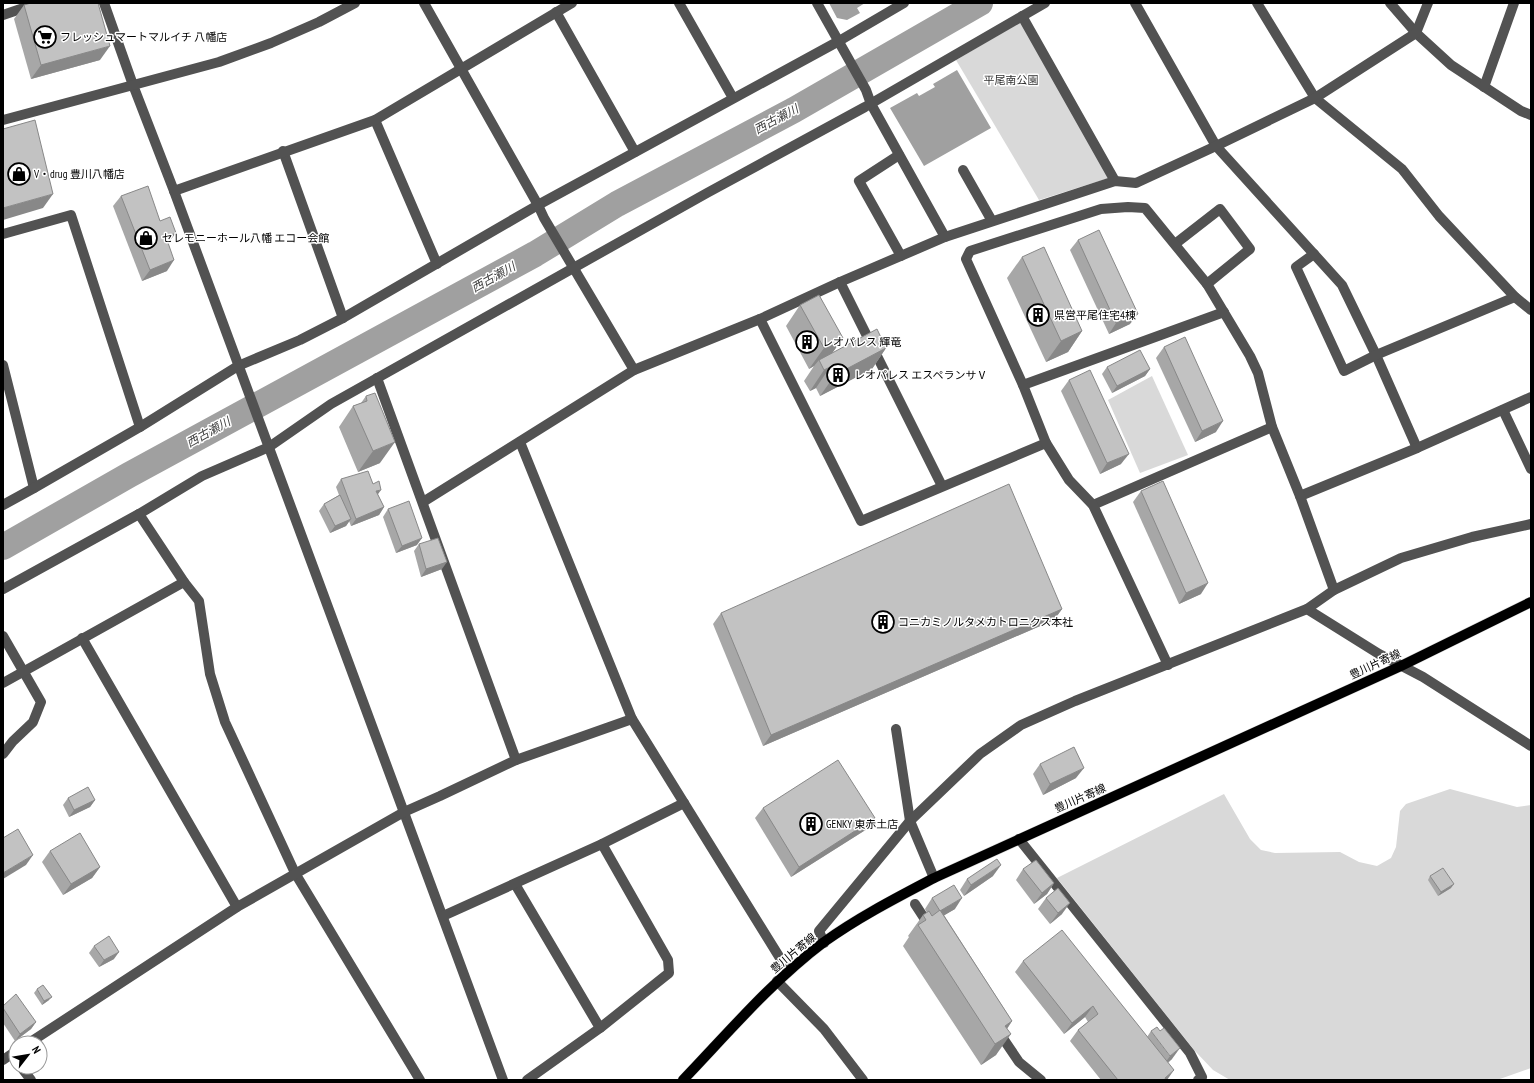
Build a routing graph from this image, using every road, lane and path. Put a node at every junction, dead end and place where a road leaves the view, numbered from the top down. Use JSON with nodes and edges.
{"nodes":[{"id":1,"x":104,"y":3,"type":"edge"},
{"id":2,"x":355,"y":3,"type":"edge"},
{"id":3,"x":424,"y":3,"type":"edge"},
{"id":4,"x":572,"y":3,"type":"edge"},
{"id":5,"x":679,"y":3,"type":"edge"},
{"id":6,"x":817,"y":3,"type":"edge"},
{"id":7,"x":904,"y":3,"type":"edge"},
{"id":8,"x":1046,"y":3,"type":"edge"},
{"id":9,"x":1135,"y":3,"type":"edge"},
{"id":10,"x":1257,"y":3,"type":"edge"},
{"id":11,"x":1390,"y":3,"type":"edge"},
{"id":12,"x":1428,"y":3,"type":"edge"},
{"id":13,"x":1514,"y":3,"type":"edge"},
{"id":14,"x":31,"y":4,"type":"edge"},
{"id":15,"x":556,"y":12,"type":"junction"},
{"id":16,"x":3,"y":15,"type":"edge"},
{"id":17,"x":1022,"y":16,"type":"junction"},
{"id":18,"x":1416,"y":34,"type":"junction"},
{"id":19,"x":839,"y":42,"type":"junction"},
{"id":20,"x":461,"y":68,"type":"junction"},
{"id":21,"x":133,"y":85,"type":"junction"},
{"id":22,"x":1484,"y":87,"type":"junction"},
{"id":23,"x":733,"y":98,"type":"junction"},
{"id":24,"x":1314,"y":98,"type":"junction"},
{"id":25,"x":871,"y":104,"type":"junction"},
{"id":26,"x":1531,"y":115,"type":"edge"},
{"id":27,"x":3,"y":120,"type":"edge"},
{"id":28,"x":375,"y":120,"type":"junction"},
{"id":29,"x":1216,"y":146,"type":"junction"},
{"id":30,"x":283,"y":151,"type":"junction"},
{"id":31,"x":635,"y":152,"type":"junction"},
{"id":32,"x":899,"y":155,"type":"junction"},
{"id":33,"x":963,"y":170,"type":"dead end"},
{"id":34,"x":1115,"y":181,"type":"junction"},
{"id":35,"x":174,"y":191,"type":"junction"},
{"id":36,"x":538,"y":205,"type":"junction"},
{"id":37,"x":992,"y":221,"type":"junction"},
{"id":38,"x":3,"y":234,"type":"edge"},
{"id":39,"x":945,"y":237,"type":"junction"},
{"id":40,"x":1175,"y":244,"type":"junction"},
{"id":41,"x":1314,"y":254,"type":"junction"},
{"id":42,"x":901,"y":256,"type":"junction"},
{"id":43,"x":437,"y":264,"type":"junction"},
{"id":44,"x":575,"y":268,"type":"junction"},
{"id":45,"x":840,"y":282,"type":"junction"},
{"id":46,"x":1207,"y":284,"type":"junction"},
{"id":47,"x":1515,"y":297,"type":"junction"},
{"id":48,"x":1531,"y":310,"type":"edge"},
{"id":49,"x":1224,"y":312,"type":"junction"},
{"id":50,"x":343,"y":318,"type":"junction"},
{"id":51,"x":760,"y":319,"type":"junction"},
{"id":52,"x":1376,"y":356,"type":"junction"},
{"id":53,"x":3,"y":365,"type":"edge"},
{"id":54,"x":238,"y":366,"type":"junction"},
{"id":55,"x":634,"y":370,"type":"junction"},
{"id":56,"x":377,"y":378,"type":"junction"},
{"id":57,"x":1023,"y":385,"type":"junction"},
{"id":58,"x":1531,"y":397,"type":"edge"},
{"id":59,"x":1503,"y":410,"type":"junction"},
{"id":60,"x":1272,"y":426,"type":"junction"},
{"id":61,"x":140,"y":427,"type":"junction"},
{"id":62,"x":520,"y":442,"type":"junction"},
{"id":63,"x":1046,"y":443,"type":"junction"},
{"id":64,"x":269,"y":447,"type":"junction"},
{"id":65,"x":1417,"y":448,"type":"junction"},
{"id":66,"x":1531,"y":469,"type":"edge"},
{"id":67,"x":942,"y":486,"type":"junction"},
{"id":68,"x":34,"y":488,"type":"junction"},
{"id":69,"x":1300,"y":496,"type":"junction"},
{"id":70,"x":423,"y":502,"type":"junction"},
{"id":71,"x":3,"y":505,"type":"edge"},
{"id":72,"x":1093,"y":505,"type":"junction"},
{"id":73,"x":139,"y":514,"type":"junction"},
{"id":74,"x":1531,"y":524,"type":"edge"},
{"id":75,"x":184,"y":582,"type":"junction"},
{"id":76,"x":3,"y":588,"type":"edge"},
{"id":77,"x":1334,"y":590,"type":"junction"},
{"id":78,"x":1531,"y":602,"type":"edge"},
{"id":79,"x":1307,"y":609,"type":"junction"},
{"id":80,"x":3,"y":636,"type":"edge"},
{"id":81,"x":82,"y":638,"type":"junction"},
{"id":82,"x":1168,"y":665,"type":"junction"},
{"id":83,"x":1401,"y":666,"type":"junction"},
{"id":84,"x":24,"y":671,"type":"junction"},
{"id":85,"x":3,"y":683,"type":"edge"},
{"id":86,"x":632,"y":718,"type":"junction"},
{"id":87,"x":896,"y":729,"type":"dead end"},
{"id":88,"x":1531,"y":746,"type":"edge"},
{"id":89,"x":3,"y":754,"type":"edge"},
{"id":90,"x":516,"y":760,"type":"junction"},
{"id":91,"x":684,"y":803,"type":"junction"},
{"id":92,"x":404,"y":812,"type":"junction"},
{"id":93,"x":910,"y":821,"type":"junction"},
{"id":94,"x":1019,"y":839,"type":"junction"},
{"id":95,"x":602,"y":844,"type":"junction"},
{"id":96,"x":295,"y":873,"type":"junction"},
{"id":97,"x":934,"y":878,"type":"junction"},
{"id":98,"x":515,"y":884,"type":"junction"},
{"id":99,"x":915,"y":904,"type":"dead end"},
{"id":100,"x":236,"y":907,"type":"junction"},
{"id":101,"x":443,"y":916,"type":"junction"},
{"id":102,"x":937,"y":937,"type":"edge"},
{"id":103,"x":824,"y":942,"type":"junction"},
{"id":104,"x":788,"y":972,"type":"junction"},
{"id":105,"x":777,"y":981,"type":"junction"},
{"id":106,"x":993,"y":1023,"type":"edge"},
{"id":107,"x":600,"y":1028,"type":"junction"},
{"id":108,"x":41,"y":1035,"type":"edge"},
{"id":109,"x":859,"y":1079,"type":"edge"},
{"id":110,"x":1202,"y":1079,"type":"edge"},
{"id":111,"x":420,"y":1080,"type":"edge"},
{"id":112,"x":504,"y":1080,"type":"edge"},
{"id":113,"x":527,"y":1080,"type":"edge"},
{"id":114,"x":683,"y":1080,"type":"edge"},
{"id":115,"x":1041,"y":1080,"type":"edge"}],
"edges":[{"from":1,"to":21,"type":"street"},
{"from":2,"to":21,"type":"street"},
{"from":3,"to":20,"type":"street"},
{"from":4,"to":15,"type":"street"},
{"from":5,"to":23,"type":"street"},
{"from":6,"to":19,"type":"street"},
{"from":7,"to":19,"type":"street"},
{"from":8,"to":17,"type":"street"},
{"from":9,"to":29,"type":"street"},
{"from":10,"to":24,"type":"street"},
{"from":11,"to":18,"type":"street"},
{"from":12,"to":18,"type":"street"},
{"from":13,"to":22,"type":"street"},
{"from":14,"to":16,"type":"street"},
{"from":15,"to":20,"type":"street"},
{"from":15,"to":31,"type":"street"},
{"from":17,"to":25,"type":"street"},
{"from":17,"to":34,"type":"street"},
{"from":18,"to":22,"type":"street"},
{"from":18,"to":24,"type":"street"},
{"from":19,"to":23,"type":"street"},
{"from":19,"to":25,"type":"street"},
{"from":20,"to":28,"type":"street"},
{"from":20,"to":36,"type":"street"},
{"from":21,"to":27,"type":"street"},
{"from":21,"to":35,"type":"street"},
{"from":22,"to":26,"type":"street"},
{"from":23,"to":31,"type":"street"},
{"from":24,"to":29,"type":"street"},
{"from":24,"to":47,"type":"street"},
{"from":25,"to":32,"type":"street"},
{"from":25,"to":44,"type":"street"},
{"from":28,"to":30,"type":"street"},
{"from":28,"to":43,"type":"street"},
{"from":29,"to":34,"type":"street"},
{"from":29,"to":41,"type":"street"},
{"from":30,"to":35,"type":"street"},
{"from":30,"to":50,"type":"street"},
{"from":31,"to":36,"type":"street"},
{"from":32,"to":39,"type":"street"},
{"from":32,"to":42,"type":"street"},
{"from":33,"to":37,"type":"street"},
{"from":34,"to":37,"type":"street"},
{"from":35,"to":54,"type":"street"},
{"from":36,"to":43,"type":"street"},
{"from":36,"to":44,"type":"street"},
{"from":37,"to":39,"type":"street"},
{"from":38,"to":61,"type":"street"},
{"from":39,"to":42,"type":"street"},
{"from":40,"to":46,"type":"street"},
{"from":40,"to":46,"type":"street"},
{"from":40,"to":57,"type":"street"},
{"from":41,"to":52,"type":"street"},
{"from":41,"to":52,"type":"street"},
{"from":42,"to":45,"type":"street"},
{"from":43,"to":50,"type":"street"},
{"from":44,"to":55,"type":"street"},
{"from":44,"to":56,"type":"street"},
{"from":45,"to":51,"type":"street"},
{"from":45,"to":67,"type":"street"},
{"from":46,"to":49,"type":"street"},
{"from":47,"to":48,"type":"street"},
{"from":47,"to":52,"type":"street"},
{"from":49,"to":57,"type":"street"},
{"from":49,"to":60,"type":"street"},
{"from":50,"to":54,"type":"street"},
{"from":51,"to":55,"type":"street"},
{"from":51,"to":67,"type":"street"},
{"from":52,"to":65,"type":"street"},
{"from":53,"to":68,"type":"street"},
{"from":54,"to":61,"type":"street"},
{"from":54,"to":64,"type":"street"},
{"from":55,"to":62,"type":"street"},
{"from":56,"to":64,"type":"street"},
{"from":56,"to":70,"type":"street"},
{"from":57,"to":63,"type":"street"},
{"from":58,"to":59,"type":"street"},
{"from":59,"to":65,"type":"street"},
{"from":59,"to":66,"type":"street"},
{"from":60,"to":69,"type":"street"},
{"from":60,"to":72,"type":"street"},
{"from":61,"to":68,"type":"street"},
{"from":62,"to":70,"type":"street"},
{"from":62,"to":86,"type":"street"},
{"from":63,"to":67,"type":"street"},
{"from":63,"to":72,"type":"street"},
{"from":64,"to":73,"type":"street"},
{"from":64,"to":92,"type":"street"},
{"from":65,"to":69,"type":"street"},
{"from":68,"to":71,"type":"street"},
{"from":69,"to":77,"type":"street"},
{"from":70,"to":90,"type":"street"},
{"from":72,"to":82,"type":"street"},
{"from":73,"to":75,"type":"street"},
{"from":73,"to":76,"type":"street"},
{"from":74,"to":77,"type":"street"},
{"from":75,"to":81,"type":"street"},
{"from":75,"to":96,"type":"street"},
{"from":77,"to":79,"type":"street"},
{"from":78,"to":83,"type":"main road","name":"豊川片寄線"},
{"from":79,"to":82,"type":"street"},
{"from":79,"to":83,"type":"street"},
{"from":80,"to":84,"type":"street"},
{"from":81,"to":84,"type":"street"},
{"from":81,"to":100,"type":"street"},
{"from":82,"to":93,"type":"street"},
{"from":83,"to":88,"type":"street"},
{"from":83,"to":94,"type":"main road","name":"豊川片寄線"},
{"from":84,"to":85,"type":"street"},
{"from":84,"to":89,"type":"street"},
{"from":86,"to":90,"type":"street"},
{"from":86,"to":91,"type":"street"},
{"from":87,"to":93,"type":"street"},
{"from":90,"to":92,"type":"street"},
{"from":91,"to":95,"type":"street"},
{"from":91,"to":104,"type":"street"},
{"from":92,"to":96,"type":"street"},
{"from":92,"to":101,"type":"street"},
{"from":93,"to":97,"type":"street"},
{"from":93,"to":103,"type":"street"},
{"from":94,"to":97,"type":"main road","name":"豊川片寄線"},
{"from":94,"to":110,"type":"street"},
{"from":95,"to":98,"type":"street"},
{"from":95,"to":107,"type":"street"},
{"from":96,"to":100,"type":"street"},
{"from":96,"to":111,"type":"street"},
{"from":97,"to":103,"type":"main road","name":"豊川片寄線"},
{"from":98,"to":101,"type":"street"},
{"from":98,"to":107,"type":"street"},
{"from":99,"to":102,"type":"street"},
{"from":100,"to":108,"type":"street"},
{"from":101,"to":112,"type":"street"},
{"from":103,"to":104,"type":"main road","name":"豊川片寄線"},
{"from":104,"to":105,"type":"main road","name":"豊川片寄線"},
{"from":105,"to":109,"type":"street"},
{"from":105,"to":114,"type":"main road","name":"豊川片寄線"},
{"from":106,"to":115,"type":"street"},
{"from":107,"to":113,"type":"street"}]}
